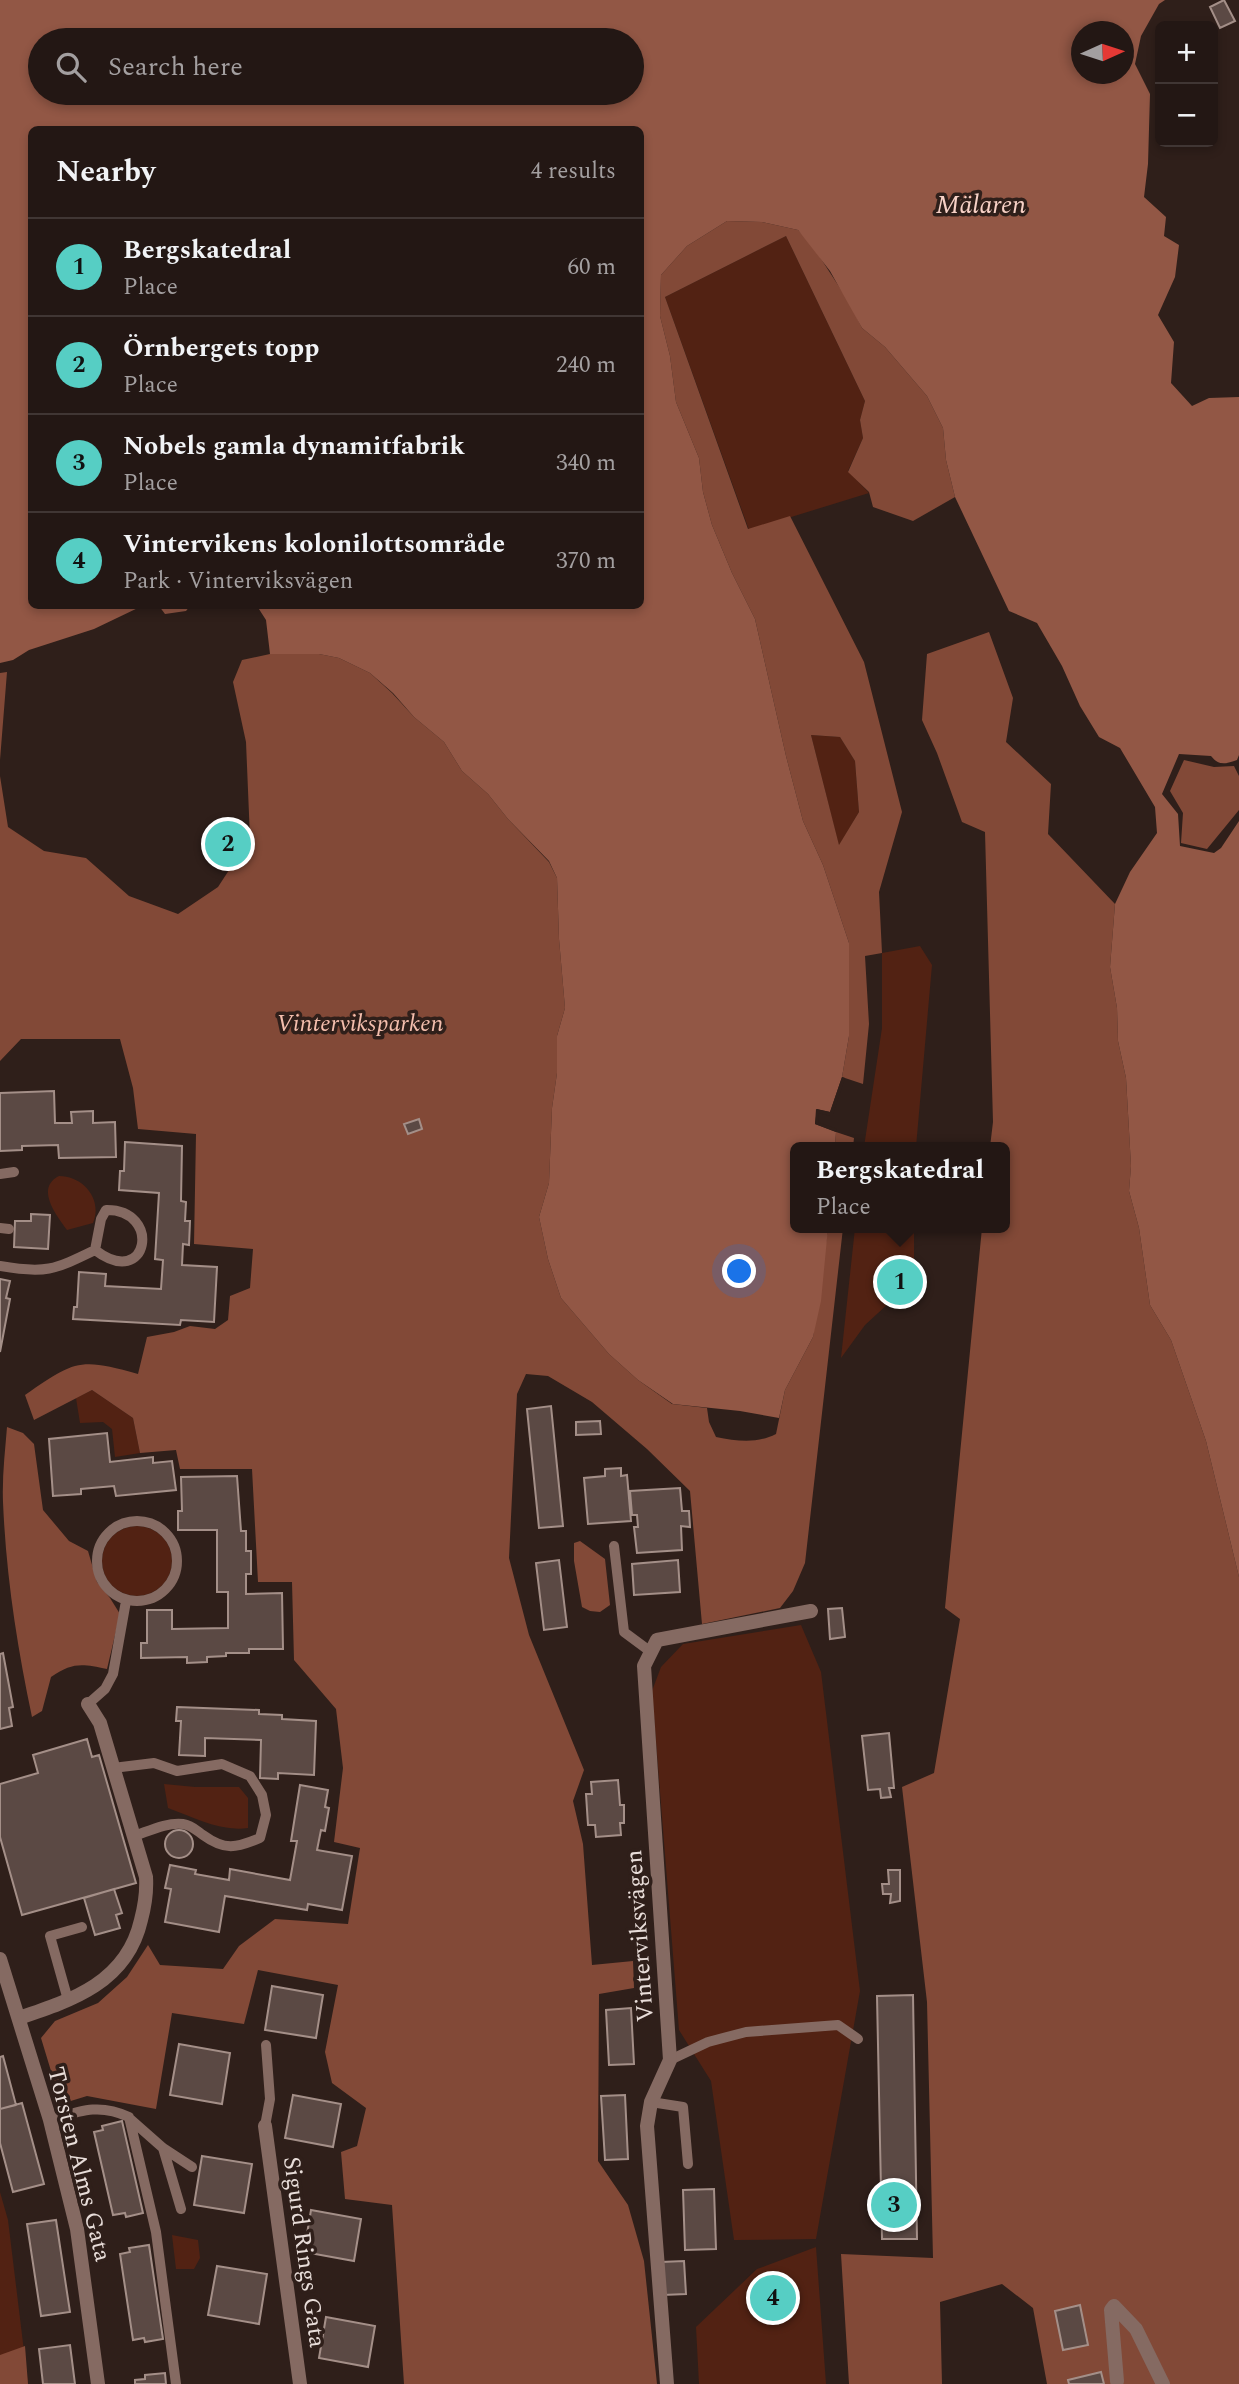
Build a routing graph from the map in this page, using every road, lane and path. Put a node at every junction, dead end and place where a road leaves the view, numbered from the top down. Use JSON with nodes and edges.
{"nodes":[{"id":1,"x":14,"y":1172,"type":"dead end"},
{"id":2,"x":0,"y":1174,"type":"edge"},
{"id":3,"x":94,"y":1250,"type":"junction"},
{"id":4,"x":0,"y":1266,"type":"edge"},
{"id":5,"x":614,"y":1545,"type":"dead end"},
{"id":6,"x":126,"y":1601,"type":"junction"},
{"id":7,"x":811,"y":1611,"type":"dead end"},
{"id":8,"x":651,"y":1652,"type":"junction"},
{"id":9,"x":88,"y":1704,"type":"joint"},
{"id":10,"x":113,"y":1768,"type":"junction"},
{"id":11,"x":134,"y":1836,"type":"junction"},
{"id":12,"x":82,"y":1927,"type":"dead end"},
{"id":13,"x":0,"y":1959,"type":"edge"},
{"id":14,"x":68,"y":2000,"type":"junction"},
{"id":15,"x":19,"y":2018,"type":"junction"},
{"id":16,"x":858,"y":2039,"type":"dead end"},
{"id":17,"x":266,"y":2045,"type":"dead end"},
{"id":18,"x":670,"y":2060,"type":"junction"},
{"id":19,"x":651,"y":2102,"type":"junction"},
{"id":20,"x":129,"y":2117,"type":"junction"},
{"id":21,"x":50,"y":2120,"type":"junction"},
{"id":22,"x":265,"y":2126,"type":"joint"},
{"id":23,"x":163,"y":2148,"type":"junction"},
{"id":24,"x":688,"y":2164,"type":"dead end"},
{"id":25,"x":192,"y":2167,"type":"dead end"},
{"id":26,"x":181,"y":2208,"type":"dead end"},
{"id":27,"x":1117,"y":2381,"type":"dead end"},
{"id":28,"x":97,"y":2384,"type":"edge"},
{"id":29,"x":176,"y":2384,"type":"edge"},
{"id":30,"x":300,"y":2384,"type":"edge"},
{"id":31,"x":667,"y":2384,"type":"edge"},
{"id":32,"x":1163,"y":2384,"type":"edge"}],
"edges":[{"from":1,"to":2,"type":"lane"},
{"from":3,"to":3,"type":"lane"},
{"from":3,"to":4,"type":"lane"},
{"from":5,"to":8,"type":"lane"},
{"from":6,"to":6,"type":"lane"},
{"from":6,"to":9,"type":"lane"},
{"from":7,"to":8,"type":"street"},
{"from":8,"to":18,"type":"street","name":"Vinterviksvägen"},
{"from":9,"to":10,"type":"street"},
{"from":10,"to":11,"type":"street"},
{"from":10,"to":11,"type":"lane"},
{"from":11,"to":14,"type":"street"},
{"from":12,"to":14,"type":"lane"},
{"from":13,"to":15,"type":"street","name":"Torsten Alms Gata"},
{"from":14,"to":15,"type":"street"},
{"from":15,"to":21,"type":"street","name":"Torsten Alms Gata"},
{"from":16,"to":18,"type":"lane"},
{"from":17,"to":22,"type":"lane"},
{"from":18,"to":19,"type":"street","name":"Vinterviksvägen"},
{"from":19,"to":24,"type":"lane"},
{"from":19,"to":31,"type":"street","name":"Vinterviksvägen"},
{"from":20,"to":21,"type":"lane"},
{"from":20,"to":23,"type":"lane"},
{"from":20,"to":29,"type":"lane"},
{"from":21,"to":28,"type":"street","name":"Torsten Alms Gata"},
{"from":22,"to":30,"type":"street","name":"Sigurd Rings Gata"},
{"from":23,"to":25,"type":"lane"},
{"from":23,"to":26,"type":"lane"},
{"from":27,"to":32,"type":"street"}]}
